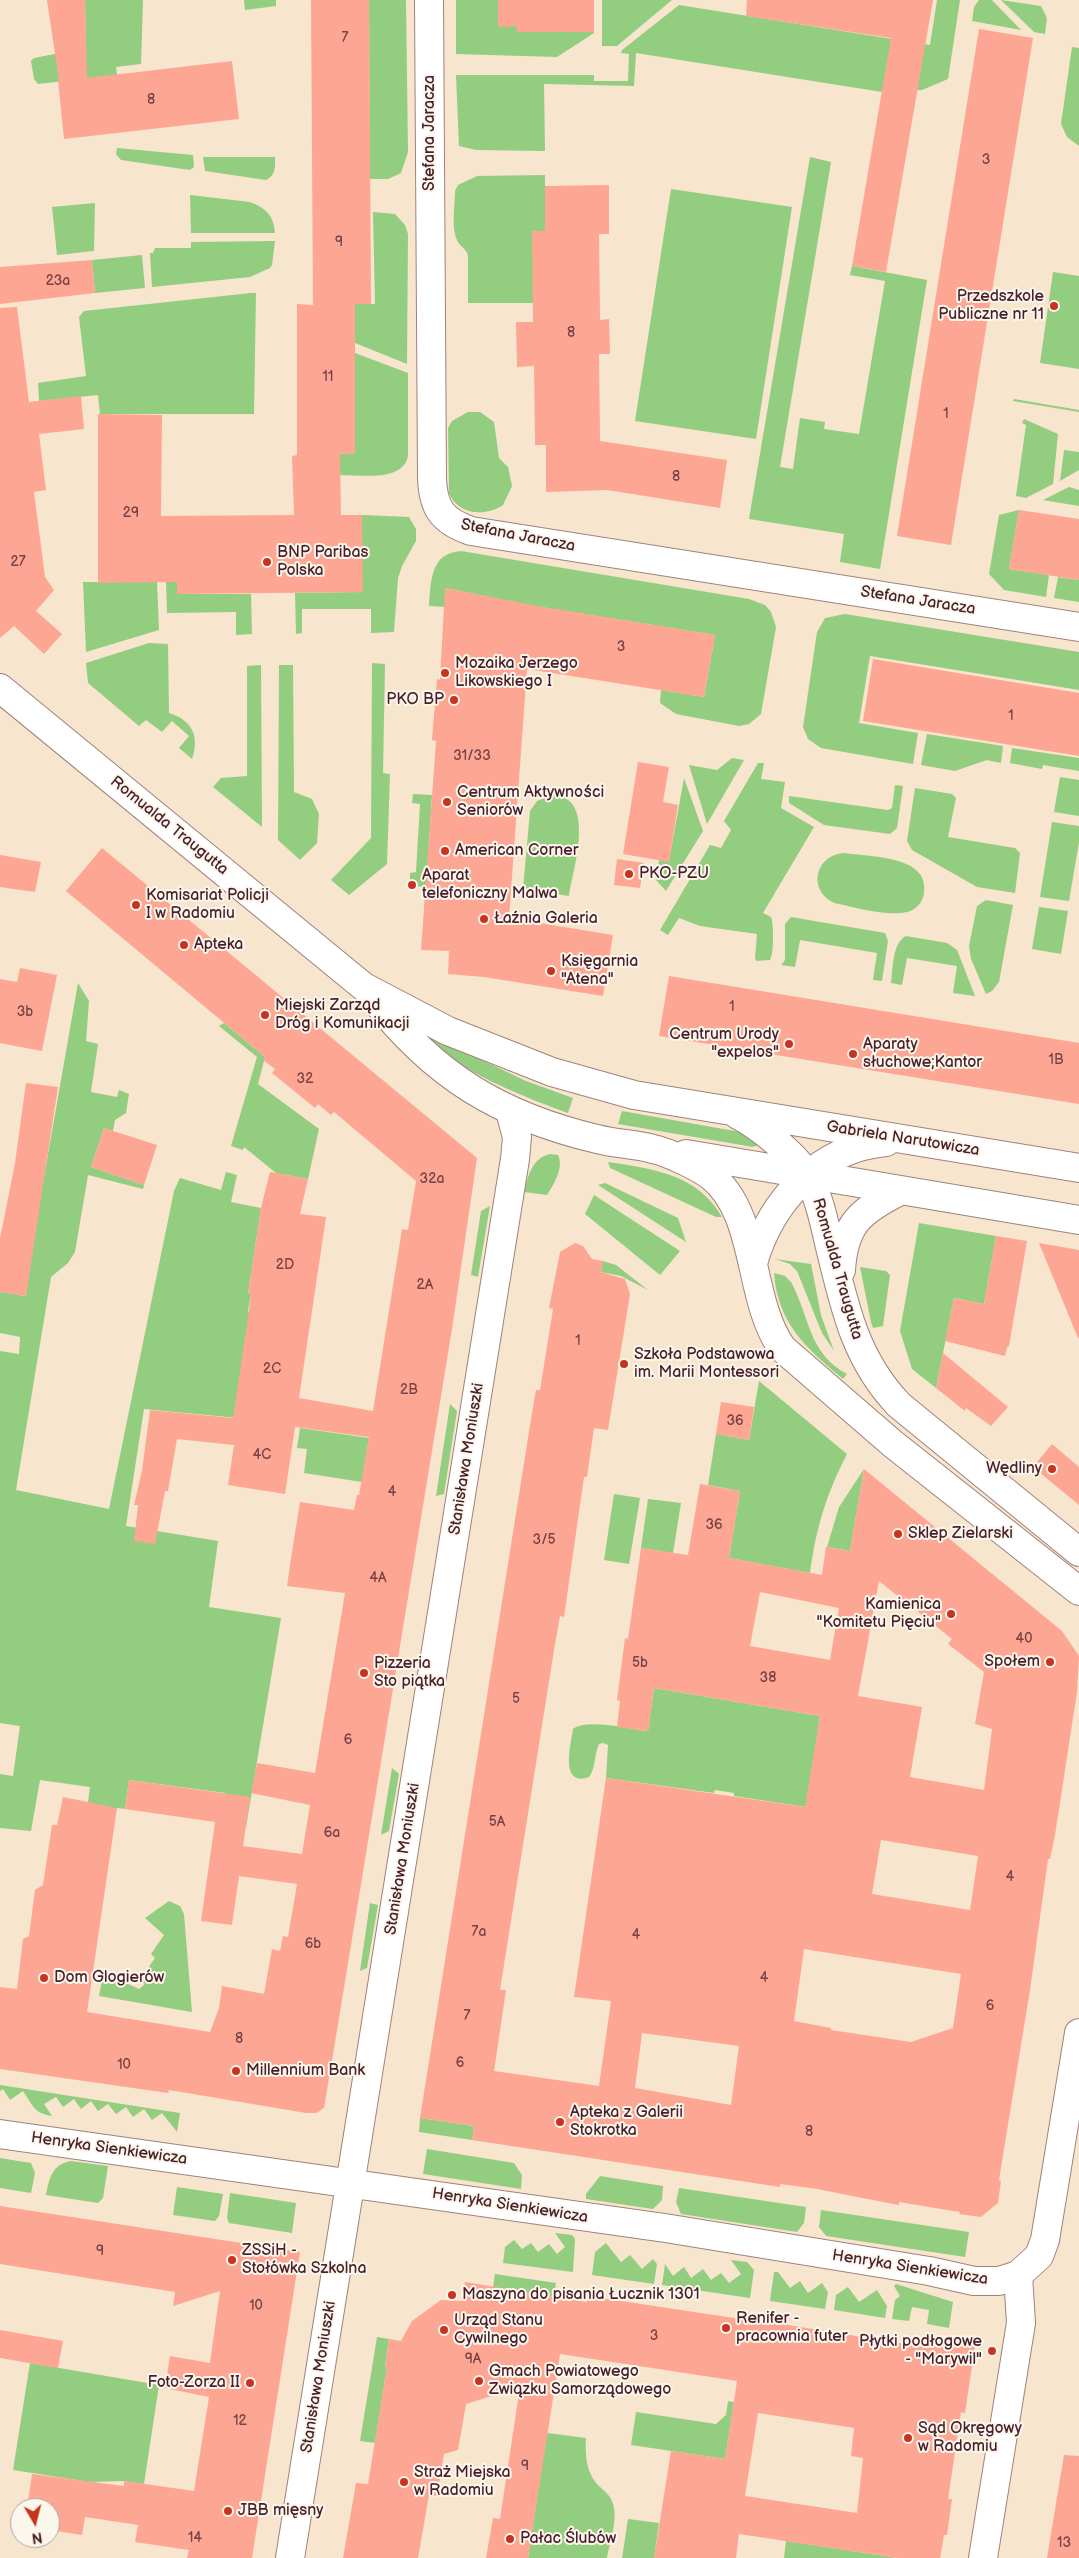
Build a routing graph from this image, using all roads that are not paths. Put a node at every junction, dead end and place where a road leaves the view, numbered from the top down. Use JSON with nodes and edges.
{"nodes":[{"id":1,"x":429,"y":0,"type":"edge"},
{"id":2,"x":1079,"y":627,"type":"edge"},
{"id":3,"x":6,"y":697,"type":"edge"},
{"id":4,"x":364,"y":987,"type":"junction"},
{"id":5,"x":552,"y":1072,"type":"joint"},
{"id":6,"x":510,"y":1110,"type":"junction"},
{"id":7,"x":728,"y":1110,"type":"junction"},
{"id":8,"x":562,"y":1129,"type":"junction"},
{"id":9,"x":913,"y":1140,"type":"junction"},
{"id":10,"x":655,"y":1149,"type":"junction"},
{"id":11,"x":516,"y":1159,"type":"junction"},
{"id":12,"x":1079,"y":1168,"type":"edge"},
{"id":13,"x":808,"y":1176,"type":"junction"},
{"id":14,"x":900,"y":1191,"type":"junction"},
{"id":15,"x":1079,"y":1220,"type":"edge"},
{"id":16,"x":753,"y":1263,"type":"junction"},
{"id":17,"x":840,"y":1285,"type":"junction"},
{"id":18,"x":1079,"y":1552,"type":"edge"},
{"id":19,"x":1079,"y":1591,"type":"edge"},
{"id":20,"x":1079,"y":2033,"type":"edge"},
{"id":21,"x":0,"y":2134,"type":"edge"},
{"id":22,"x":350,"y":2182,"type":"junction"},
{"id":23,"x":1018,"y":2275,"type":"junction"},
{"id":24,"x":290,"y":2558,"type":"edge"},
{"id":25,"x":983,"y":2558,"type":"edge"}],
"edges":[{"from":1,"to":2,"type":"street","name":"Stefana Jaracza"},
{"from":3,"to":4,"type":"street","name":"Romualda Traugutta"},
{"from":4,"to":5,"type":"street","name":"Romualda Traugutta"},
{"from":4,"to":6,"type":"street","name":"Romualda Traugutta"},
{"from":5,"to":7,"type":"street","name":"Gabriela Narutowicza"},
{"from":6,"to":8,"type":"street","name":"Romualda Traugutta"},
{"from":6,"to":11,"type":"street","name":"Stanisława Moniuszki"},
{"from":7,"to":9,"type":"street","name":"Gabriela Narutowicza"},
{"from":7,"to":13,"type":"street","name":"Gabriela Narutowicza"},
{"from":8,"to":10,"type":"street","name":"Romualda Traugutta"},
{"from":8,"to":11,"type":"street"},
{"from":9,"to":12,"type":"street","name":"Gabriela Narutowicza"},
{"from":9,"to":13,"type":"street"},
{"from":10,"to":13,"type":"street"},
{"from":10,"to":16,"type":"street","name":"Romualda Traugutta"},
{"from":11,"to":22,"type":"street","name":"Stanisława Moniuszki"},
{"from":13,"to":14,"type":"street"},
{"from":13,"to":16,"type":"street","name":"Romualda Traugutta"},
{"from":13,"to":17,"type":"street","name":"Romualda Traugutta"},
{"from":14,"to":15,"type":"street"},
{"from":14,"to":17,"type":"street"},
{"from":16,"to":19,"type":"street","name":"Romualda Traugutta"},
{"from":17,"to":18,"type":"street","name":"Romualda Traugutta"},
{"from":20,"to":23,"type":"street"},
{"from":21,"to":22,"type":"street","name":"Henryka Sienkiewicza"},
{"from":22,"to":23,"type":"street","name":"Henryka Sienkiewicza"},
{"from":22,"to":24,"type":"street","name":"Stanisława Moniuszki"},
{"from":23,"to":25,"type":"street"}]}
